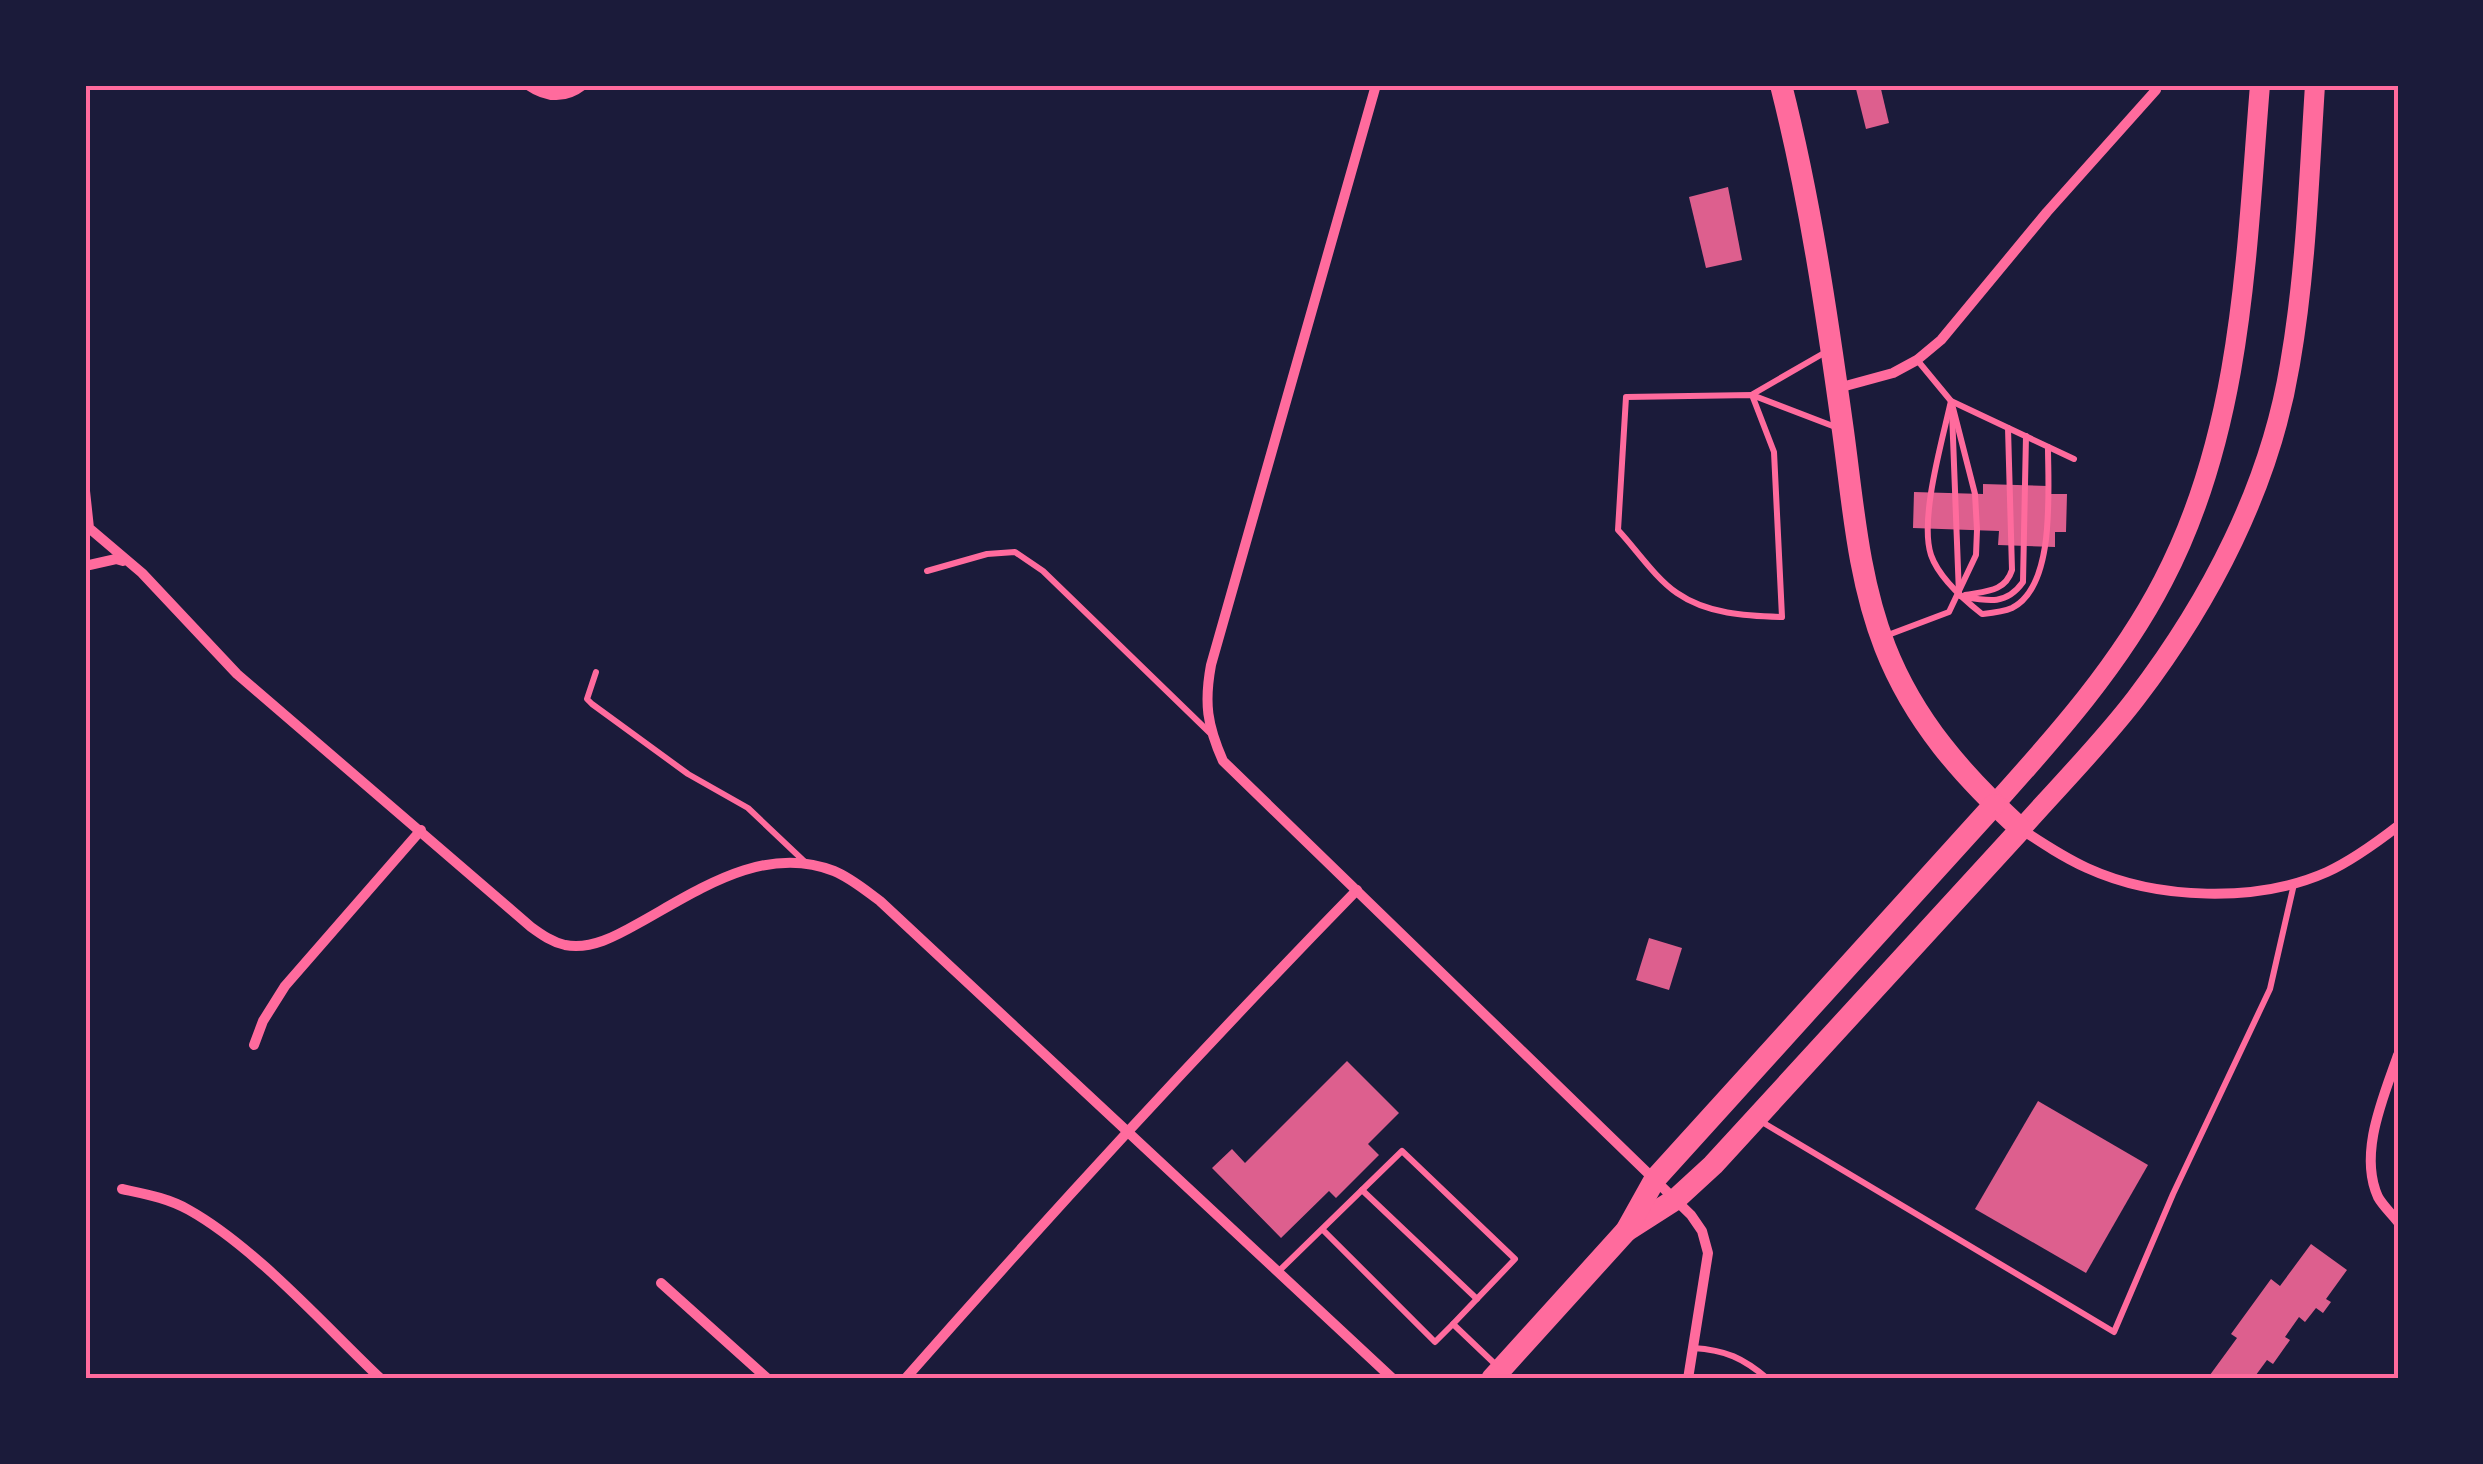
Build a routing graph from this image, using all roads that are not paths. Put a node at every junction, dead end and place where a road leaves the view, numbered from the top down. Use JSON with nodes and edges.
{"nodes":[{"id":1,"x":528,"y":85,"type":"edge"},
{"id":2,"x":583,"y":85,"type":"edge"},
{"id":3,"x":1376,"y":85,"type":"edge"},
{"id":4,"x":1781,"y":85,"type":"edge"},
{"id":5,"x":2260,"y":85,"type":"edge"},
{"id":6,"x":2314,"y":85,"type":"edge"},
{"id":7,"x":2156,"y":90,"type":"dead end"},
{"id":8,"x":1831,"y":350,"type":"junction"},
{"id":9,"x":1917,"y":360,"type":"junction"},
{"id":10,"x":1837,"y":388,"type":"junction"},
{"id":11,"x":1752,"y":395,"type":"junction"},
{"id":12,"x":1951,"y":400,"type":"junction"},
{"id":13,"x":2008,"y":428,"type":"junction"},
{"id":14,"x":1843,"y":430,"type":"junction"},
{"id":15,"x":2026,"y":436,"type":"junction"},
{"id":16,"x":2048,"y":447,"type":"junction"},
{"id":17,"x":2074,"y":460,"type":"dead end"},
{"id":18,"x":85,"y":491,"type":"edge"},
{"id":19,"x":129,"y":563,"type":"junction"},
{"id":20,"x":85,"y":566,"type":"edge"},
{"id":21,"x":927,"y":571,"type":"dead end"},
{"id":22,"x":1959,"y":596,"type":"junction"},
{"id":23,"x":1882,"y":637,"type":"junction"},
{"id":24,"x":596,"y":672,"type":"dead end"},
{"id":25,"x":1211,"y":734,"type":"junction"},
{"id":26,"x":1994,"y":805,"type":"junction"},
{"id":27,"x":2398,"y":826,"type":"edge"},
{"id":28,"x":2021,"y":829,"type":"junction"},
{"id":29,"x":421,"y":830,"type":"junction"},
{"id":30,"x":807,"y":864,"type":"junction"},
{"id":31,"x":2294,"y":884,"type":"junction"},
{"id":32,"x":1357,"y":890,"type":"junction"},
{"id":33,"x":254,"y":1045,"type":"dead end"},
{"id":34,"x":2398,"y":1055,"type":"edge"},
{"id":35,"x":1757,"y":1119,"type":"junction"},
{"id":36,"x":1127,"y":1132,"type":"junction"},
{"id":37,"x":1655,"y":1180,"type":"junction"},
{"id":38,"x":122,"y":1189,"type":"dead end"},
{"id":39,"x":1362,"y":1190,"type":"junction"},
{"id":40,"x":1676,"y":1199,"type":"junction"},
{"id":41,"x":2398,"y":1222,"type":"edge"},
{"id":42,"x":1323,"y":1230,"type":"junction"},
{"id":43,"x":1626,"y":1232,"type":"junction"},
{"id":44,"x":1278,"y":1272,"type":"junction"},
{"id":45,"x":661,"y":1284,"type":"dead end"},
{"id":46,"x":1477,"y":1300,"type":"junction"},
{"id":47,"x":1453,"y":1324,"type":"junction"},
{"id":48,"x":1692,"y":1348,"type":"junction"},
{"id":49,"x":1496,"y":1374,"type":"edge"},
{"id":50,"x":382,"y":1379,"type":"edge"},
{"id":51,"x":768,"y":1379,"type":"edge"},
{"id":52,"x":906,"y":1379,"type":"edge"},
{"id":53,"x":1393,"y":1379,"type":"edge"},
{"id":54,"x":1688,"y":1379,"type":"edge"},
{"id":55,"x":1768,"y":1379,"type":"edge"}],
"edges":[{"from":1,"to":2,"type":"street"},
{"from":3,"to":25,"type":"street"},
{"from":4,"to":8,"type":"highway"},
{"from":5,"to":26,"type":"main road"},
{"from":6,"to":28,"type":"main road"},
{"from":7,"to":9,"type":"street"},
{"from":8,"to":10,"type":"highway"},
{"from":8,"to":11,"type":"lane"},
{"from":9,"to":10,"type":"street"},
{"from":9,"to":12,"type":"lane"},
{"from":10,"to":14,"type":"highway"},
{"from":11,"to":11,"type":"lane"},
{"from":11,"to":14,"type":"lane"},
{"from":12,"to":13,"type":"lane"},
{"from":12,"to":22,"type":"lane"},
{"from":12,"to":22,"type":"lane"},
{"from":12,"to":22,"type":"lane"},
{"from":13,"to":15,"type":"lane"},
{"from":13,"to":22,"type":"lane"},
{"from":14,"to":23,"type":"highway"},
{"from":15,"to":16,"type":"lane"},
{"from":15,"to":22,"type":"lane"},
{"from":16,"to":17,"type":"lane"},
{"from":16,"to":22,"type":"lane"},
{"from":18,"to":19,"type":"street"},
{"from":19,"to":20,"type":"street"},
{"from":19,"to":29,"type":"street"},
{"from":21,"to":25,"type":"lane"},
{"from":22,"to":23,"type":"lane"},
{"from":23,"to":26,"type":"highway"},
{"from":24,"to":30,"type":"lane"},
{"from":25,"to":32,"type":"street"},
{"from":26,"to":28,"type":"highway"},
{"from":26,"to":37,"type":"highway"},
{"from":27,"to":31,"type":"street"},
{"from":28,"to":31,"type":"street"},
{"from":28,"to":35,"type":"highway"},
{"from":29,"to":30,"type":"street"},
{"from":29,"to":33,"type":"street"},
{"from":30,"to":36,"type":"street"},
{"from":31,"to":35,"type":"lane"},
{"from":32,"to":36,"type":"street"},
{"from":32,"to":37,"type":"street"},
{"from":34,"to":41,"type":"street"},
{"from":35,"to":40,"type":"highway"},
{"from":36,"to":44,"type":"street"},
{"from":36,"to":52,"type":"street"},
{"from":37,"to":40,"type":"street"},
{"from":37,"to":43,"type":"highway"},
{"from":38,"to":50,"type":"street"},
{"from":39,"to":42,"type":"lane"},
{"from":39,"to":46,"type":"lane"},
{"from":39,"to":46,"type":"lane"},
{"from":40,"to":43,"type":"highway"},
{"from":40,"to":48,"type":"street"},
{"from":42,"to":44,"type":"lane"},
{"from":42,"to":47,"type":"lane"},
{"from":43,"to":49,"type":"highway"},
{"from":44,"to":53,"type":"street"},
{"from":45,"to":51,"type":"street"},
{"from":46,"to":47,"type":"lane"},
{"from":47,"to":49,"type":"lane"},
{"from":48,"to":54,"type":"street"},
{"from":48,"to":55,"type":"lane"}]}
